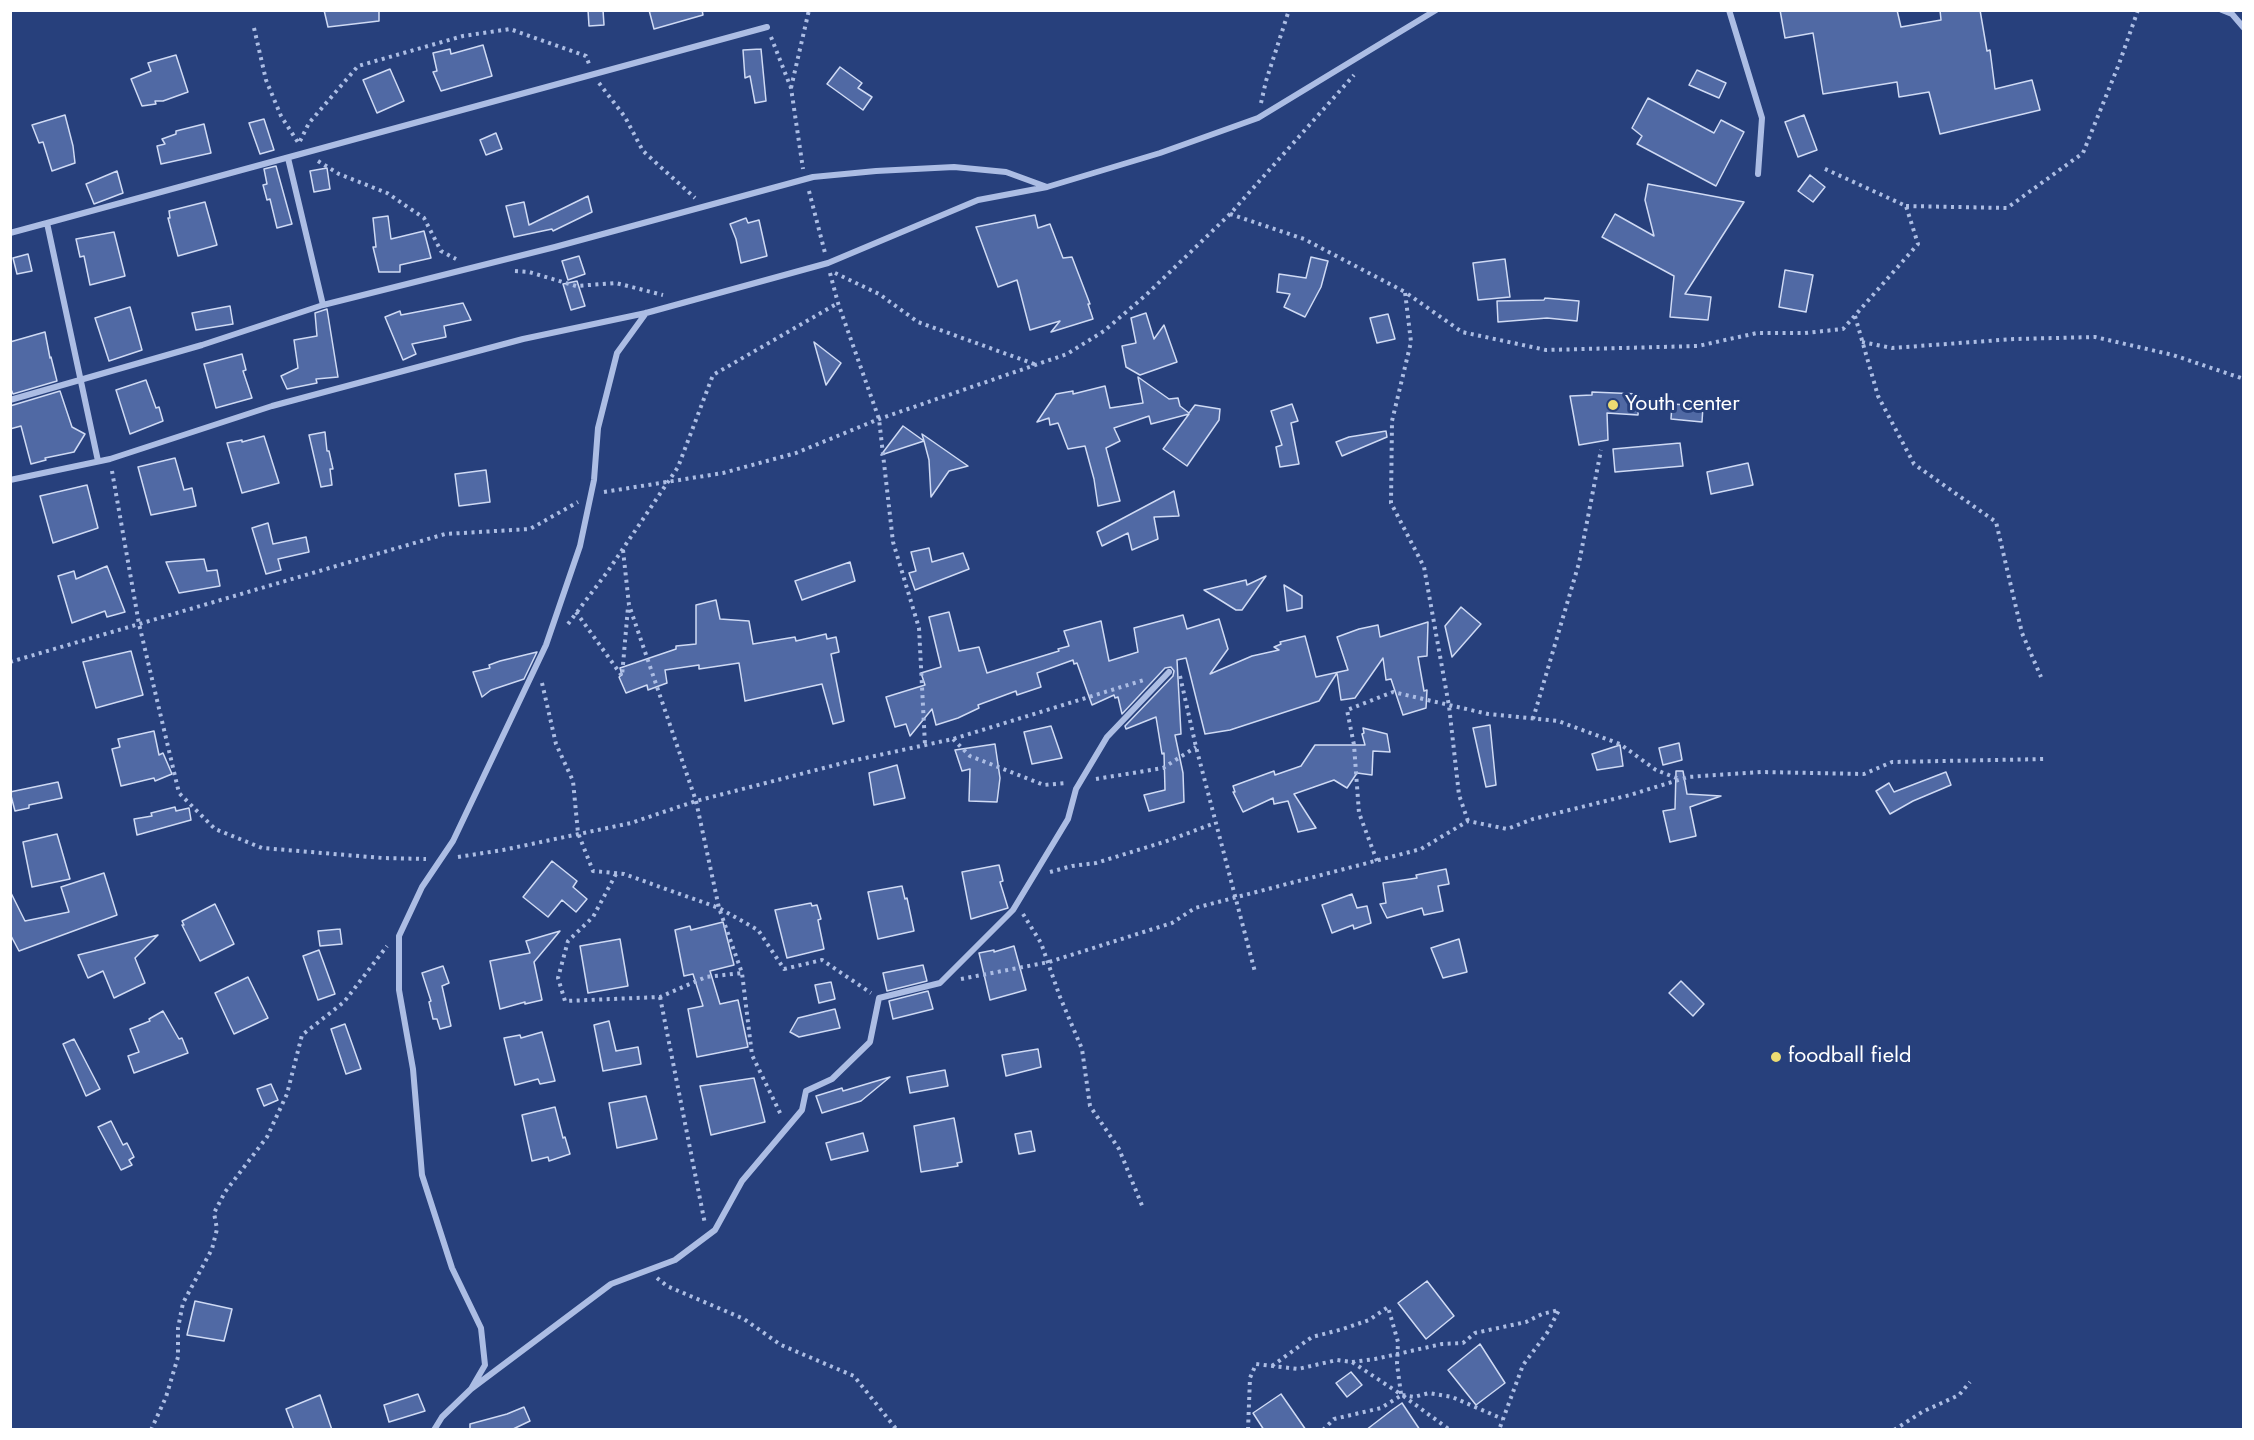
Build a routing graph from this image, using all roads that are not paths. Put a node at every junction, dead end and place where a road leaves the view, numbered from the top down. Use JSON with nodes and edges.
{"nodes":[{"id":1,"x":1436,"y":10,"type":"edge"},
{"id":2,"x":1730,"y":10,"type":"edge"},
{"id":3,"x":2222,"y":10,"type":"edge"},
{"id":4,"x":767,"y":27,"type":"road end"},
{"id":5,"x":2244,"y":28,"type":"edge"},
{"id":6,"x":288,"y":158,"type":"junction"},
{"id":7,"x":1758,"y":174,"type":"dead end"},
{"id":8,"x":1047,"y":187,"type":"junction"},
{"id":9,"x":47,"y":223,"type":"junction"},
{"id":10,"x":10,"y":233,"type":"edge"},
{"id":11,"x":323,"y":305,"type":"junction"},
{"id":12,"x":646,"y":313,"type":"junction"},
{"id":13,"x":81,"y":381,"type":"junction"},
{"id":14,"x":10,"y":400,"type":"edge"},
{"id":15,"x":98,"y":461,"type":"junction"},
{"id":16,"x":10,"y":480,"type":"edge"},
{"id":17,"x":1169,"y":672,"type":"road end"},
{"id":18,"x":471,"y":1389,"type":"junction"},
{"id":19,"x":434,"y":1430,"type":"edge"}],
"edges":[{"from":1,"to":8,"type":"street"},
{"from":2,"to":7,"type":"street"},
{"from":3,"to":5,"type":"street"},
{"from":4,"to":6,"type":"street"},
{"from":6,"to":9,"type":"street"},
{"from":6,"to":11,"type":"street"},
{"from":8,"to":11,"type":"street"},
{"from":8,"to":12,"type":"street"},
{"from":9,"to":10,"type":"street"},
{"from":9,"to":13,"type":"street"},
{"from":11,"to":13,"type":"street"},
{"from":12,"to":15,"type":"street"},
{"from":12,"to":18,"type":"street"},
{"from":13,"to":14,"type":"street"},
{"from":13,"to":15,"type":"street"},
{"from":15,"to":16,"type":"street"},
{"from":17,"to":18,"type":"street"},
{"from":18,"to":19,"type":"street"}]}
